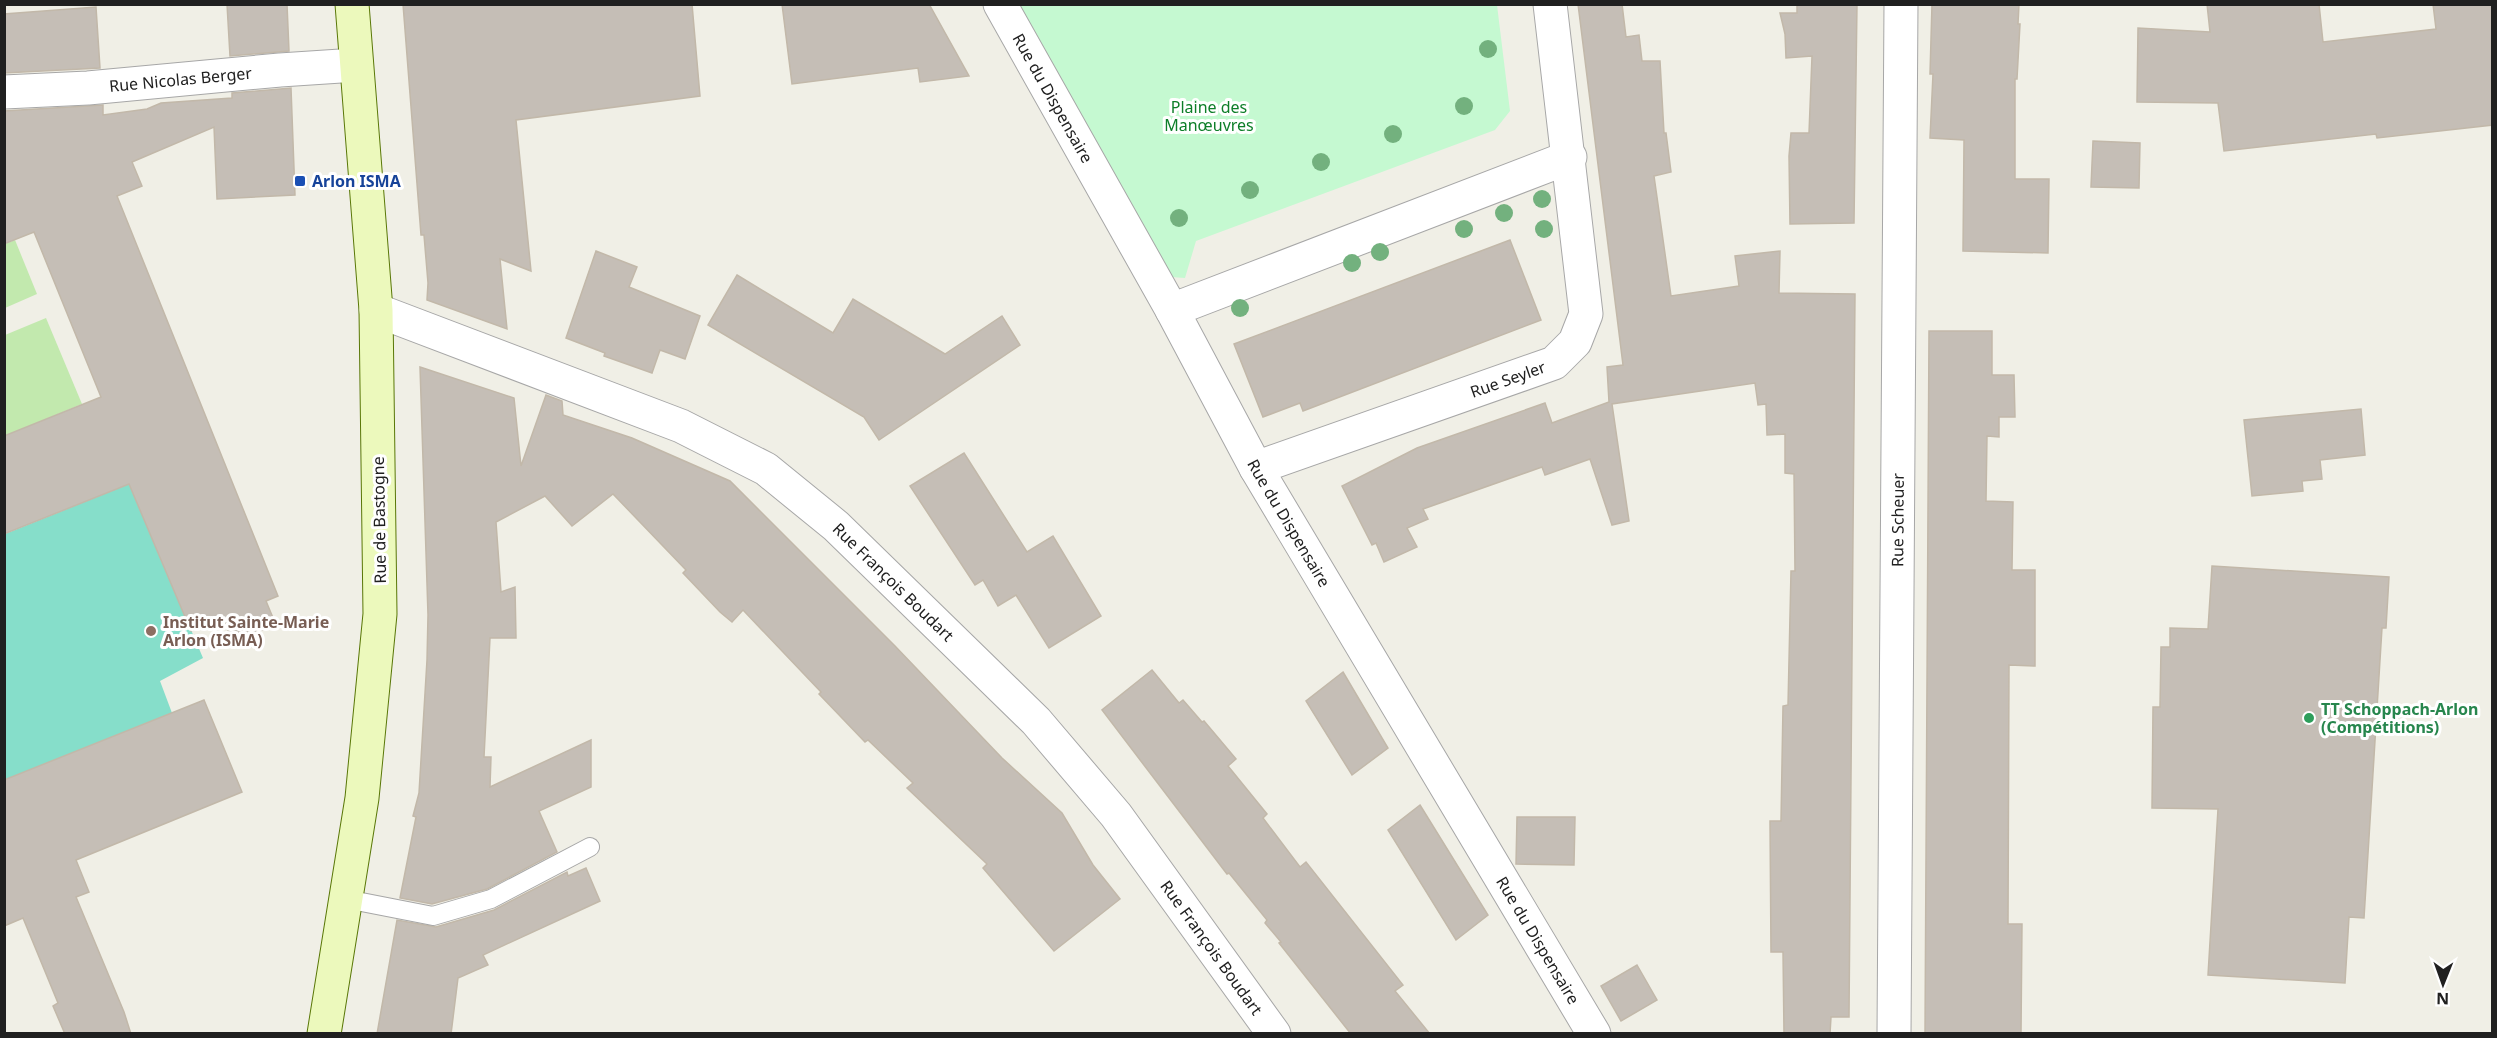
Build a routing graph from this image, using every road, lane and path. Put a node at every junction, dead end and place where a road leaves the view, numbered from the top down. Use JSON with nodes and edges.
{"nodes":[{"id":1,"x":352,"y":4,"type":"edge"},
{"id":2,"x":1000,"y":4,"type":"edge"},
{"id":3,"x":1550,"y":4,"type":"edge"},
{"id":4,"x":1901,"y":4,"type":"edge"},
{"id":5,"x":356,"y":65,"type":"junction"},
{"id":6,"x":4,"y":92,"type":"edge"},
{"id":7,"x":1570,"y":157,"type":"junction"},
{"id":8,"x":376,"y":310,"type":"junction"},
{"id":9,"x":1172,"y":310,"type":"junction"},
{"id":10,"x":1256,"y":468,"type":"junction"},
{"id":11,"x":590,"y":847,"type":"dead end"},
{"id":12,"x":346,"y":899,"type":"junction"},
{"id":13,"x":324,"y":1034,"type":"edge"},
{"id":14,"x":1274,"y":1034,"type":"edge"},
{"id":15,"x":1594,"y":1034,"type":"edge"},
{"id":16,"x":1893,"y":1034,"type":"edge"}],
"edges":[{"from":1,"to":5,"type":"main road","name":"Rue de Bastogne"},
{"from":2,"to":9,"type":"street","name":"Rue du Dispensaire"},
{"from":3,"to":7,"type":"street","name":"Rue Seyler"},
{"from":4,"to":16,"type":"street","name":"Rue Scheuer"},
{"from":5,"to":6,"type":"street","name":"Rue Nicolas Berger"},
{"from":5,"to":8,"type":"main road","name":"Rue de Bastogne"},
{"from":7,"to":9,"type":"street"},
{"from":7,"to":10,"type":"street","name":"Rue Seyler"},
{"from":8,"to":12,"type":"main road","name":"Rue de Bastogne"},
{"from":8,"to":14,"type":"street","name":"Rue François Boudart"},
{"from":9,"to":10,"type":"street","name":"Rue du Dispensaire"},
{"from":10,"to":15,"type":"street","name":"Rue du Dispensaire"},
{"from":11,"to":12,"type":"lane"},
{"from":12,"to":13,"type":"main road","name":"Rue de Bastogne"}]}
